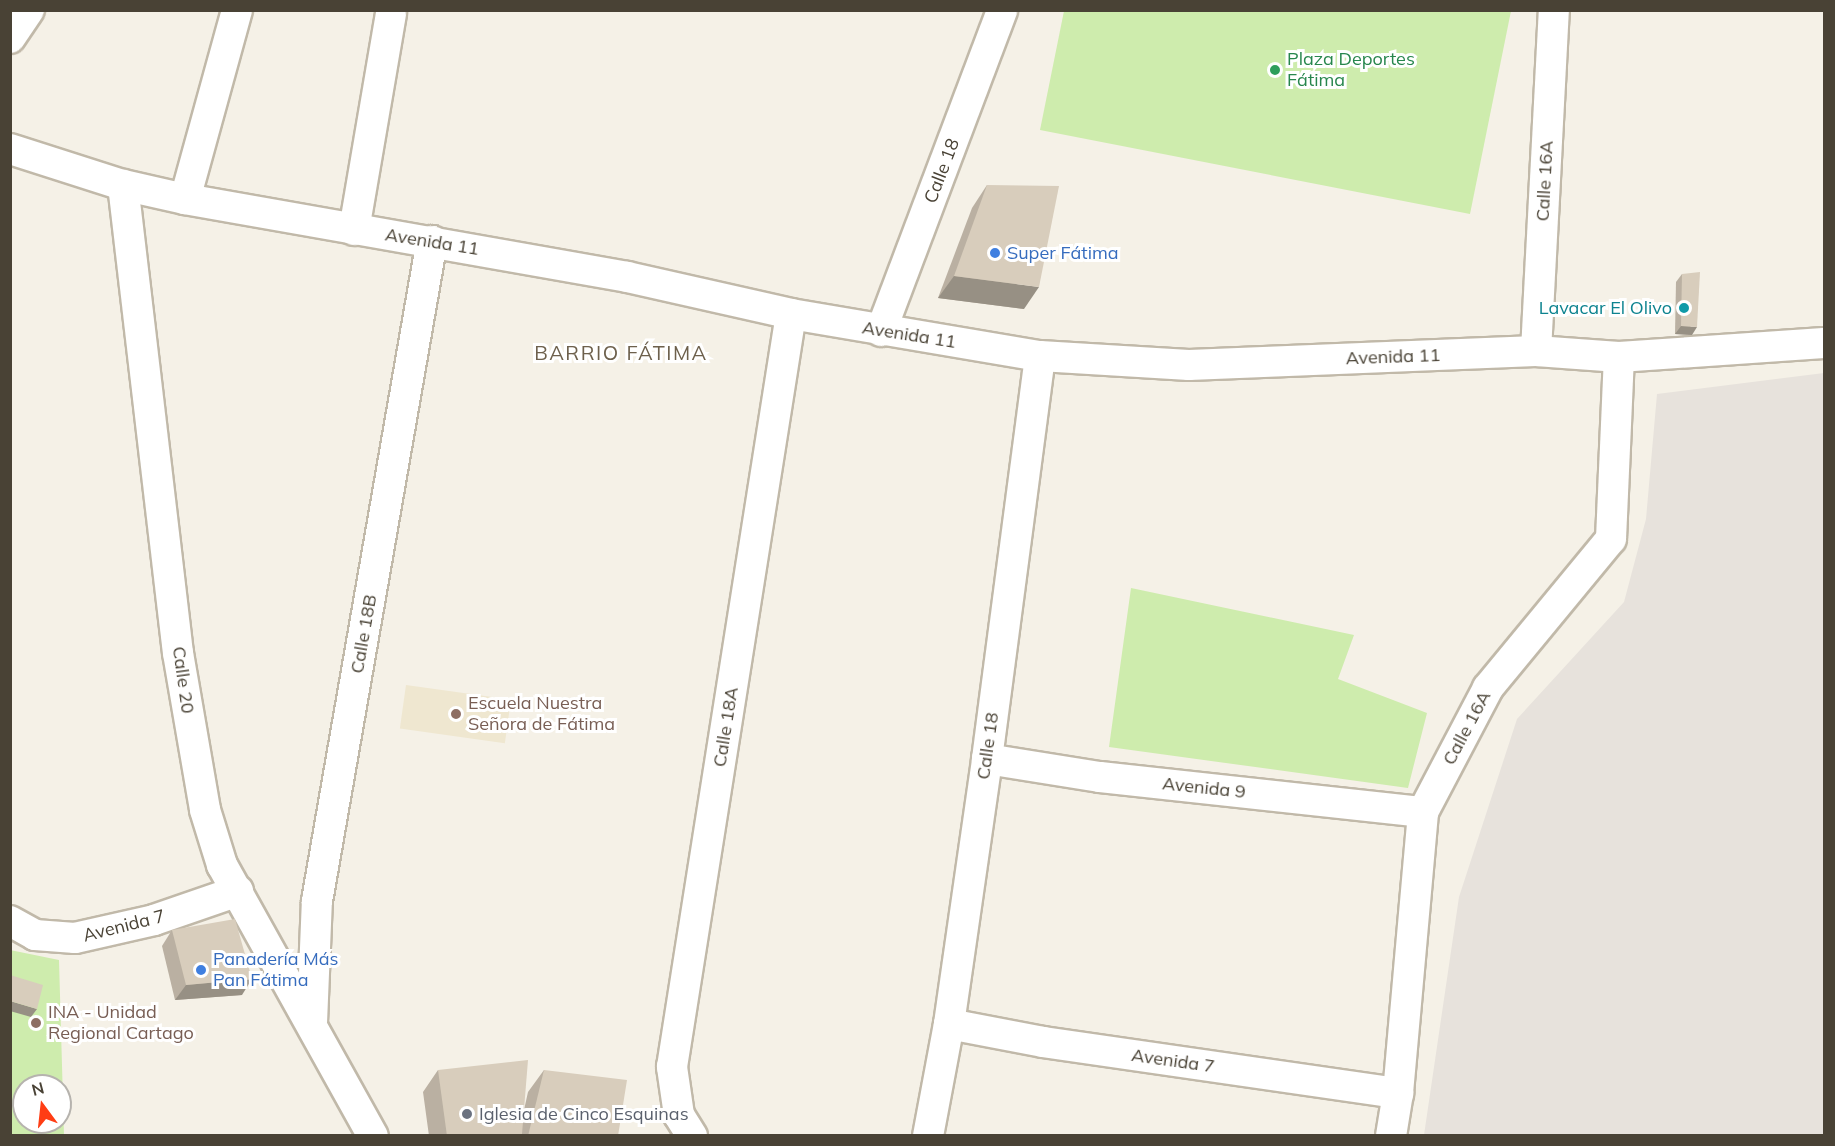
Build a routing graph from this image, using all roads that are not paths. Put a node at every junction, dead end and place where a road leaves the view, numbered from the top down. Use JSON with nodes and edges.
{"nodes":[{"id":1,"x":29,"y":10,"type":"edge"},
{"id":2,"x":237,"y":10,"type":"edge"},
{"id":3,"x":1002,"y":10,"type":"edge"},
{"id":4,"x":1554,"y":10,"type":"edge"},
{"id":5,"x":391,"y":13,"type":"dead end"},
{"id":6,"x":10,"y":38,"type":"edge"},
{"id":7,"x":10,"y":149,"type":"edge"},
{"id":8,"x":123,"y":185,"type":"junction"},
{"id":9,"x":185,"y":199,"type":"junction"},
{"id":10,"x":354,"y":230,"type":"junction"},
{"id":11,"x":432,"y":241,"type":"junction"},
{"id":12,"x":791,"y":314,"type":"junction"},
{"id":13,"x":881,"y":331,"type":"junction"},
{"id":14,"x":1824,"y":343,"type":"edge"},
{"id":15,"x":1536,"y":351,"type":"junction"},
{"id":16,"x":1040,"y":356,"type":"junction"},
{"id":17,"x":1619,"y":357,"type":"junction"},
{"id":18,"x":987,"y":759,"type":"junction"},
{"id":19,"x":1422,"y":812,"type":"junction"},
{"id":20,"x":238,"y":891,"type":"junction"},
{"id":21,"x":10,"y":921,"type":"edge"},
{"id":22,"x":949,"y":1024,"type":"junction"},
{"id":23,"x":312,"y":1028,"type":"junction"},
{"id":24,"x":1398,"y":1093,"type":"junction"},
{"id":25,"x":374,"y":1136,"type":"edge"},
{"id":26,"x":692,"y":1136,"type":"edge"},
{"id":27,"x":928,"y":1136,"type":"edge"},
{"id":28,"x":1391,"y":1136,"type":"edge"}],
"edges":[{"from":1,"to":6,"type":"street"},
{"from":2,"to":9,"type":"street"},
{"from":3,"to":13,"type":"street","name":"Calle 18"},
{"from":4,"to":15,"type":"street","name":"Calle 16A"},
{"from":5,"to":10,"type":"street"},
{"from":7,"to":8,"type":"street","name":"Avenida 11"},
{"from":8,"to":9,"type":"street","name":"Avenida 11"},
{"from":8,"to":20,"type":"street","name":"Calle 20"},
{"from":9,"to":10,"type":"street","name":"Avenida 11"},
{"from":10,"to":11,"type":"street","name":"Avenida 11"},
{"from":11,"to":12,"type":"street","name":"Avenida 11"},
{"from":11,"to":23,"type":"street","name":"Calle 18B"},
{"from":12,"to":13,"type":"street","name":"Avenida 11"},
{"from":12,"to":26,"type":"street","name":"Calle 18A"},
{"from":13,"to":16,"type":"street","name":"Avenida 11"},
{"from":14,"to":17,"type":"street","name":"Avenida 11"},
{"from":15,"to":16,"type":"street","name":"Avenida 11"},
{"from":15,"to":17,"type":"street","name":"Avenida 11"},
{"from":16,"to":18,"type":"street","name":"Calle 18"},
{"from":17,"to":19,"type":"street","name":"Calle 16A"},
{"from":18,"to":19,"type":"street","name":"Avenida 9"},
{"from":18,"to":22,"type":"street","name":"Calle 18"},
{"from":19,"to":24,"type":"street","name":"Calle 16A"},
{"from":20,"to":21,"type":"street","name":"Avenida 7"},
{"from":20,"to":23,"type":"street","name":"Calle 20"},
{"from":22,"to":24,"type":"street","name":"Avenida 7"},
{"from":22,"to":27,"type":"street","name":"Calle 18"},
{"from":23,"to":25,"type":"street","name":"Calle 20"},
{"from":24,"to":28,"type":"street","name":"Calle 16A"}]}
